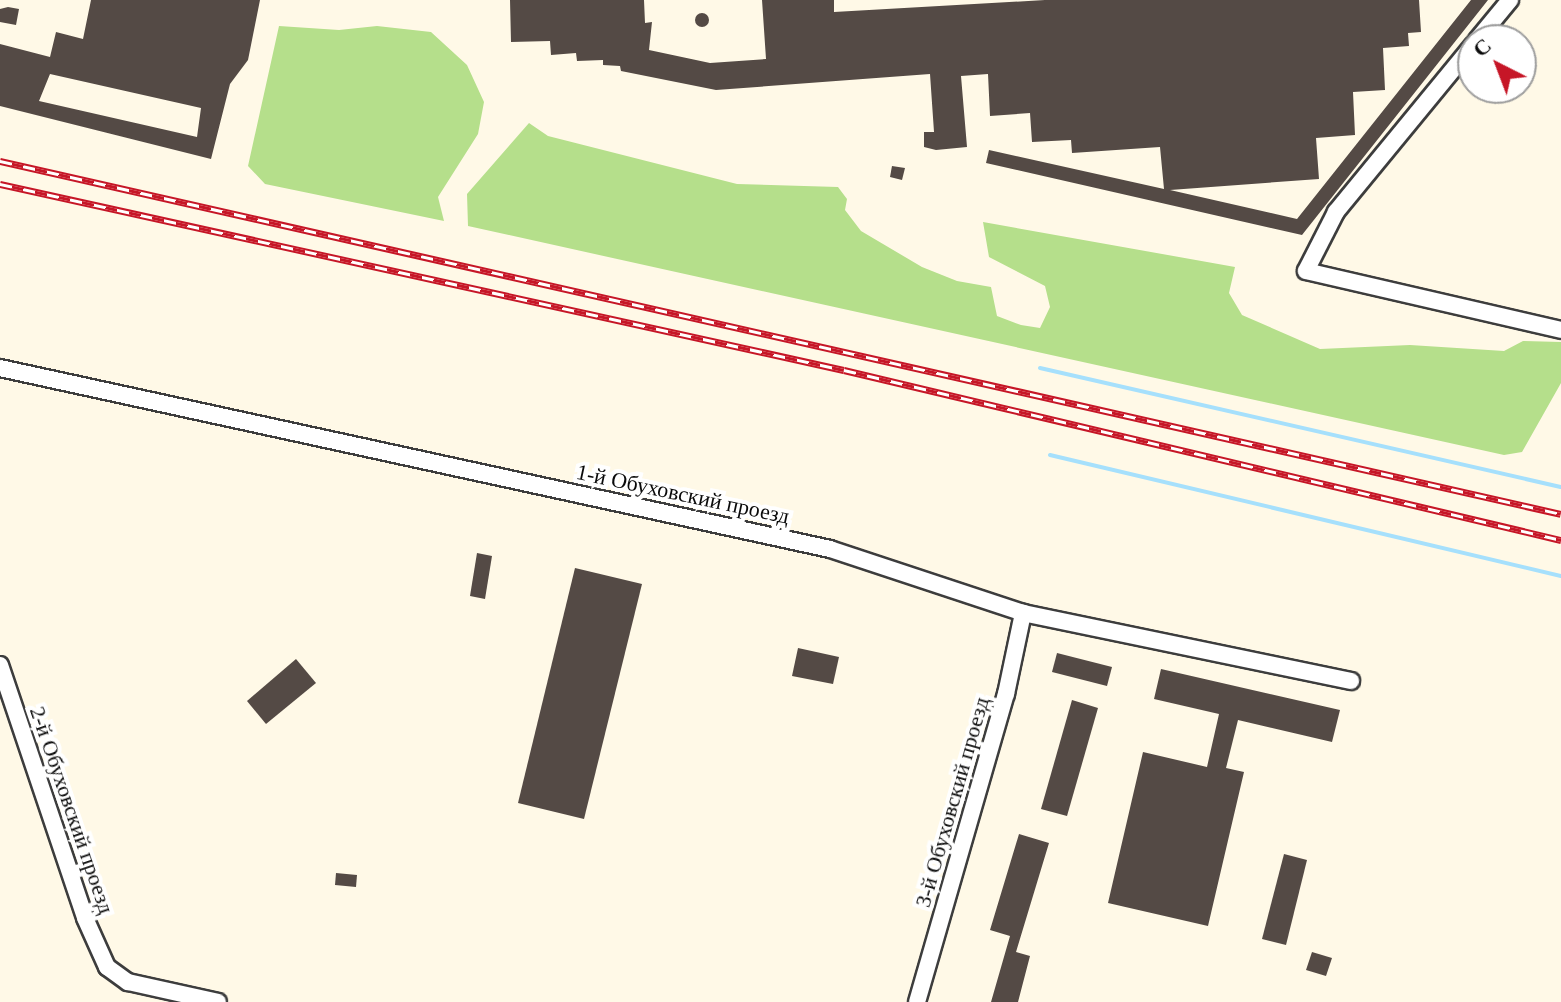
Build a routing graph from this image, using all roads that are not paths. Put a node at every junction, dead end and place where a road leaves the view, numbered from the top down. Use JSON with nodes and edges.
{"nodes":[{"id":1,"x":1510,"y":0,"type":"edge"},
{"id":2,"x":1490,"y":24,"type":"edge"},
{"id":3,"x":1457,"y":65,"type":"edge"},
{"id":4,"x":1561,"y":330,"type":"edge"},
{"id":5,"x":0,"y":368,"type":"edge"},
{"id":6,"x":1023,"y":613,"type":"junction"},
{"id":7,"x":0,"y":665,"type":"edge"},
{"id":8,"x":1351,"y":681,"type":"dead end"},
{"id":9,"x":218,"y":1002,"type":"edge"},
{"id":10,"x":917,"y":1002,"type":"edge"}],
"edges":[{"from":1,"to":2,"type":"street"},
{"from":3,"to":4,"type":"street"},
{"from":5,"to":6,"type":"street","name":"1-й Обуховский проезд"},
{"from":6,"to":8,"type":"street","name":"1-й Обуховский проезд"},
{"from":6,"to":10,"type":"street","name":"3-й Обуховский проезд"},
{"from":7,"to":9,"type":"street","name":"2-й Обуховский проезд"}]}
